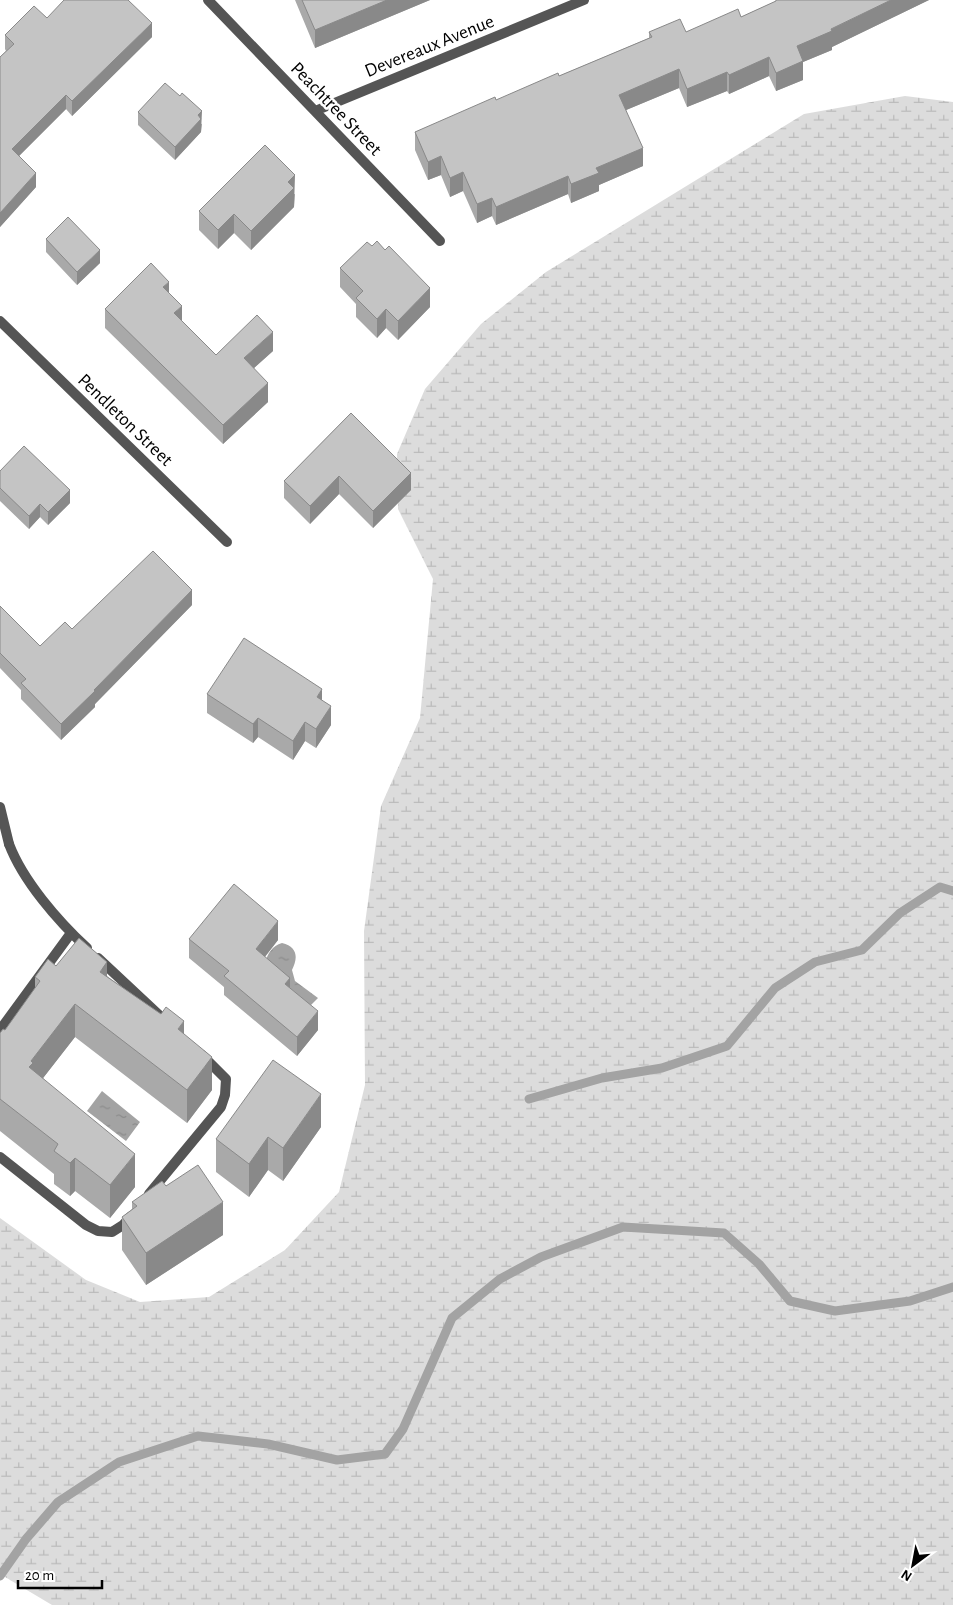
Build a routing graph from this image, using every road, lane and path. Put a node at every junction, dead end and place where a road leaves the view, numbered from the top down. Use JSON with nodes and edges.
{"nodes":[{"id":1,"x":208,"y":0,"type":"edge"},
{"id":2,"x":584,"y":0,"type":"edge"},
{"id":3,"x":315,"y":111,"type":"junction"},
{"id":4,"x":440,"y":241,"type":"dead end"},
{"id":5,"x":0,"y":321,"type":"edge"},
{"id":6,"x":227,"y":542,"type":"dead end"},
{"id":7,"x":0,"y":807,"type":"edge"},
{"id":8,"x":71,"y":933,"type":"junction"},
{"id":9,"x":170,"y":1025,"type":"edge"},
{"id":10,"x":0,"y":1030,"type":"edge"},
{"id":11,"x":192,"y":1045,"type":"edge"},
{"id":12,"x":0,"y":1157,"type":"edge"}],
"edges":[{"from":1,"to":3,"type":"street","name":"Peachtree Street"},
{"from":2,"to":3,"type":"street","name":"Devereaux Avenue"},
{"from":3,"to":4,"type":"street","name":"Peachtree Street"},
{"from":5,"to":6,"type":"street","name":"Pendleton Street"},
{"from":7,"to":8,"type":"street"},
{"from":8,"to":9,"type":"street"},
{"from":8,"to":10,"type":"street"},
{"from":11,"to":12,"type":"street"}]}
